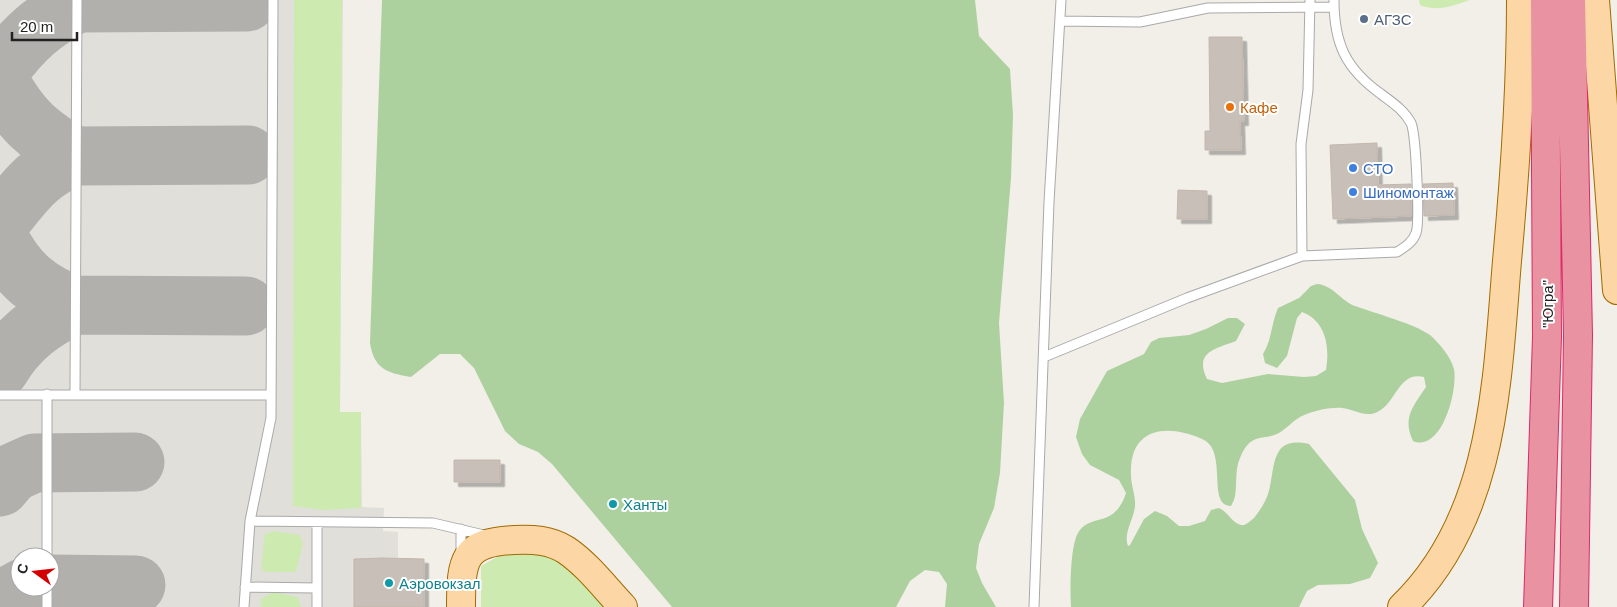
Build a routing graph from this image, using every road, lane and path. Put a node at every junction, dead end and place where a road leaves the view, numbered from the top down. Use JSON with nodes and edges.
{"nodes":[{"id":1,"x":77,"y":0,"type":"edge"},
{"id":2,"x":273,"y":0,"type":"edge"},
{"id":3,"x":1061,"y":0,"type":"edge"},
{"id":4,"x":1521,"y":0,"type":"edge"},
{"id":5,"x":1544,"y":0,"type":"edge"},
{"id":6,"x":1571,"y":0,"type":"edge"},
{"id":7,"x":1595,"y":0,"type":"edge"},
{"id":8,"x":1310,"y":3,"type":"edge"},
{"id":9,"x":1334,"y":3,"type":"edge"},
{"id":10,"x":1060,"y":21,"type":"junction"},
{"id":11,"x":1302,"y":256,"type":"junction"},
{"id":12,"x":1617,"y":290,"type":"edge"},
{"id":13,"x":1044,"y":357,"type":"junction"},
{"id":14,"x":47,"y":394,"type":"junction"},
{"id":15,"x":75,"y":394,"type":"junction"},
{"id":16,"x":0,"y":395,"type":"edge"},
{"id":17,"x":272,"y":395,"type":"junction"},
{"id":18,"x":250,"y":522,"type":"junction"},
{"id":19,"x":317,"y":522,"type":"junction"},
{"id":20,"x":461,"y":529,"type":"junction"},
{"id":21,"x":503,"y":540,"type":"junction"},
{"id":22,"x":47,"y":547,"type":"edge"},
{"id":23,"x":461,"y":579,"type":"junction"},
{"id":24,"x":245,"y":588,"type":"junction"},
{"id":25,"x":317,"y":588,"type":"junction"},
{"id":26,"x":244,"y":607,"type":"edge"},
{"id":27,"x":317,"y":607,"type":"edge"},
{"id":28,"x":461,"y":607,"type":"edge"},
{"id":29,"x":623,"y":607,"type":"edge"},
{"id":30,"x":1034,"y":607,"type":"edge"},
{"id":31,"x":1402,"y":607,"type":"edge"},
{"id":32,"x":1538,"y":607,"type":"edge"},
{"id":33,"x":1574,"y":607,"type":"edge"}],
"edges":[{"from":1,"to":15,"type":"lane"},
{"from":2,"to":17,"type":"lane"},
{"from":3,"to":10,"type":"lane"},
{"from":4,"to":31,"type":"main road"},
{"from":5,"to":32,"type":"highway","name":"\"Югра\""},
{"from":6,"to":33,"type":"highway","name":"\"Югра\""},
{"from":7,"to":12,"type":"main road"},
{"from":8,"to":9,"type":"lane"},
{"from":8,"to":10,"type":"lane"},
{"from":8,"to":11,"type":"lane"},
{"from":9,"to":11,"type":"lane"},
{"from":10,"to":13,"type":"lane"},
{"from":11,"to":13,"type":"lane"},
{"from":13,"to":30,"type":"lane"},
{"from":14,"to":15,"type":"lane"},
{"from":14,"to":16,"type":"lane"},
{"from":14,"to":22,"type":"lane"},
{"from":15,"to":17,"type":"lane"},
{"from":17,"to":18,"type":"lane"},
{"from":18,"to":19,"type":"lane"},
{"from":18,"to":24,"type":"lane"},
{"from":19,"to":20,"type":"lane"},
{"from":19,"to":25,"type":"lane"},
{"from":20,"to":21,"type":"lane"},
{"from":20,"to":23,"type":"lane"},
{"from":21,"to":23,"type":"main road"},
{"from":21,"to":29,"type":"main road"},
{"from":23,"to":28,"type":"main road"},
{"from":24,"to":25,"type":"lane"},
{"from":24,"to":26,"type":"lane"},
{"from":25,"to":27,"type":"lane"}]}
